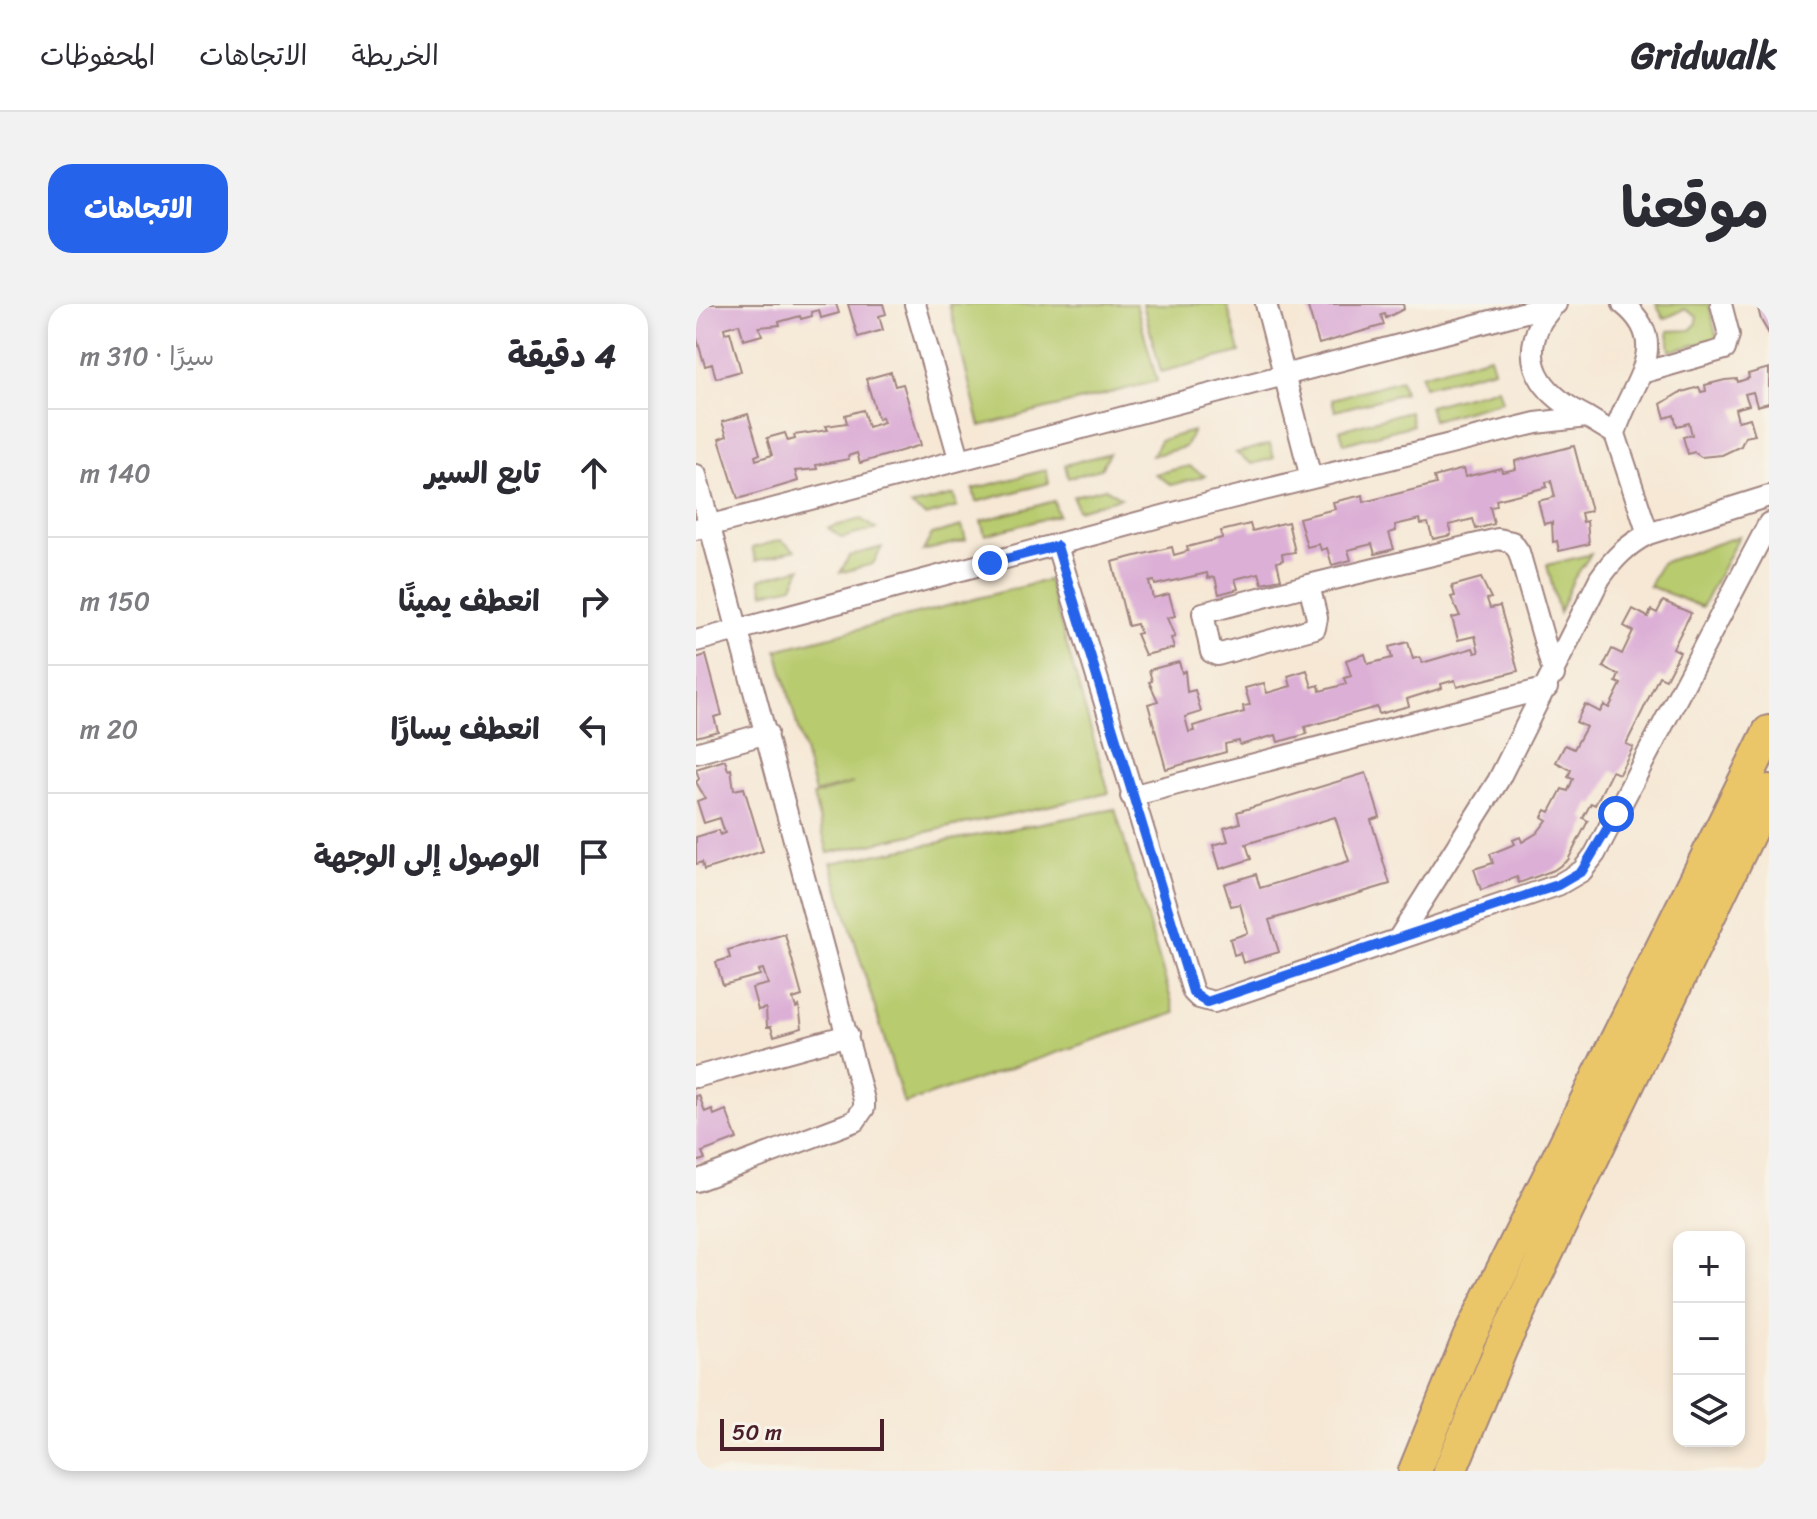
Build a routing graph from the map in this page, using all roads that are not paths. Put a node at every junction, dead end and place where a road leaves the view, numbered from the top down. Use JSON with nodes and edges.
{"nodes":[{"id":1,"x":915,"y":304,"type":"edge"},
{"id":2,"x":1266,"y":304,"type":"edge"},
{"id":3,"x":1623,"y":304,"type":"edge"},
{"id":4,"x":1721,"y":304,"type":"edge"},
{"id":5,"x":1555,"y":305,"type":"edge"},
{"id":6,"x":1642,"y":373,"type":"junction"},
{"id":7,"x":1285,"y":378,"type":"junction"},
{"id":8,"x":1587,"y":417,"type":"junction"},
{"id":9,"x":1615,"y":434,"type":"junction"},
{"id":10,"x":959,"y":458,"type":"junction"},
{"id":11,"x":696,"y":475,"type":"edge"},
{"id":12,"x":1311,"y":478,"type":"junction"},
{"id":13,"x":1769,"y":496,"type":"edge"},
{"id":14,"x":1769,"y":523,"type":"edge"},
{"id":15,"x":703,"y":527,"type":"edge"},
{"id":16,"x":1648,"y":534,"type":"junction"},
{"id":17,"x":1057,"y":546,"type":"junction"},
{"id":18,"x":1309,"y":585,"type":"junction"},
{"id":19,"x":740,"y":630,"type":"junction"},
{"id":20,"x":696,"y":641,"type":"edge"},
{"id":21,"x":1551,"y":682,"type":"junction"},
{"id":22,"x":1769,"y":732,"type":"edge"},
{"id":23,"x":767,"y":733,"type":"junction"},
{"id":24,"x":696,"y":753,"type":"edge"},
{"id":25,"x":1762,"y":784,"type":"edge"},
{"id":26,"x":1131,"y":796,"type":"junction"},
{"id":27,"x":1400,"y":936,"type":"junction"},
{"id":28,"x":848,"y":1035,"type":"junction"},
{"id":29,"x":696,"y":1077,"type":"edge"},
{"id":30,"x":696,"y":1181,"type":"edge"},
{"id":31,"x":1415,"y":1471,"type":"edge"},
{"id":32,"x":1450,"y":1471,"type":"edge"}],
"edges":[{"from":1,"to":10,"type":"street"},
{"from":2,"to":7,"type":"street"},
{"from":3,"to":6,"type":"street"},
{"from":4,"to":6,"type":"street"},
{"from":5,"to":7,"type":"street"},
{"from":5,"to":8,"type":"street"},
{"from":6,"to":9,"type":"street"},
{"from":7,"to":10,"type":"street"},
{"from":7,"to":12,"type":"street"},
{"from":8,"to":9,"type":"street"},
{"from":8,"to":12,"type":"street"},
{"from":9,"to":16,"type":"street"},
{"from":10,"to":15,"type":"street"},
{"from":11,"to":15,"type":"street"},
{"from":12,"to":17,"type":"street"},
{"from":13,"to":16,"type":"street"},
{"from":14,"to":27,"type":"street"},
{"from":15,"to":19,"type":"street"},
{"from":16,"to":21,"type":"street"},
{"from":17,"to":19,"type":"street"},
{"from":17,"to":26,"type":"street"},
{"from":18,"to":18,"type":"street"},
{"from":18,"to":21,"type":"street"},
{"from":19,"to":20,"type":"street"},
{"from":19,"to":23,"type":"street"},
{"from":21,"to":26,"type":"street"},
{"from":21,"to":27,"type":"street"},
{"from":22,"to":25,"type":"main road"},
{"from":23,"to":24,"type":"street"},
{"from":23,"to":28,"type":"street"},
{"from":25,"to":31,"type":"main road"},
{"from":25,"to":32,"type":"main road"},
{"from":26,"to":27,"type":"street"},
{"from":28,"to":29,"type":"street"},
{"from":28,"to":30,"type":"street"}]}
